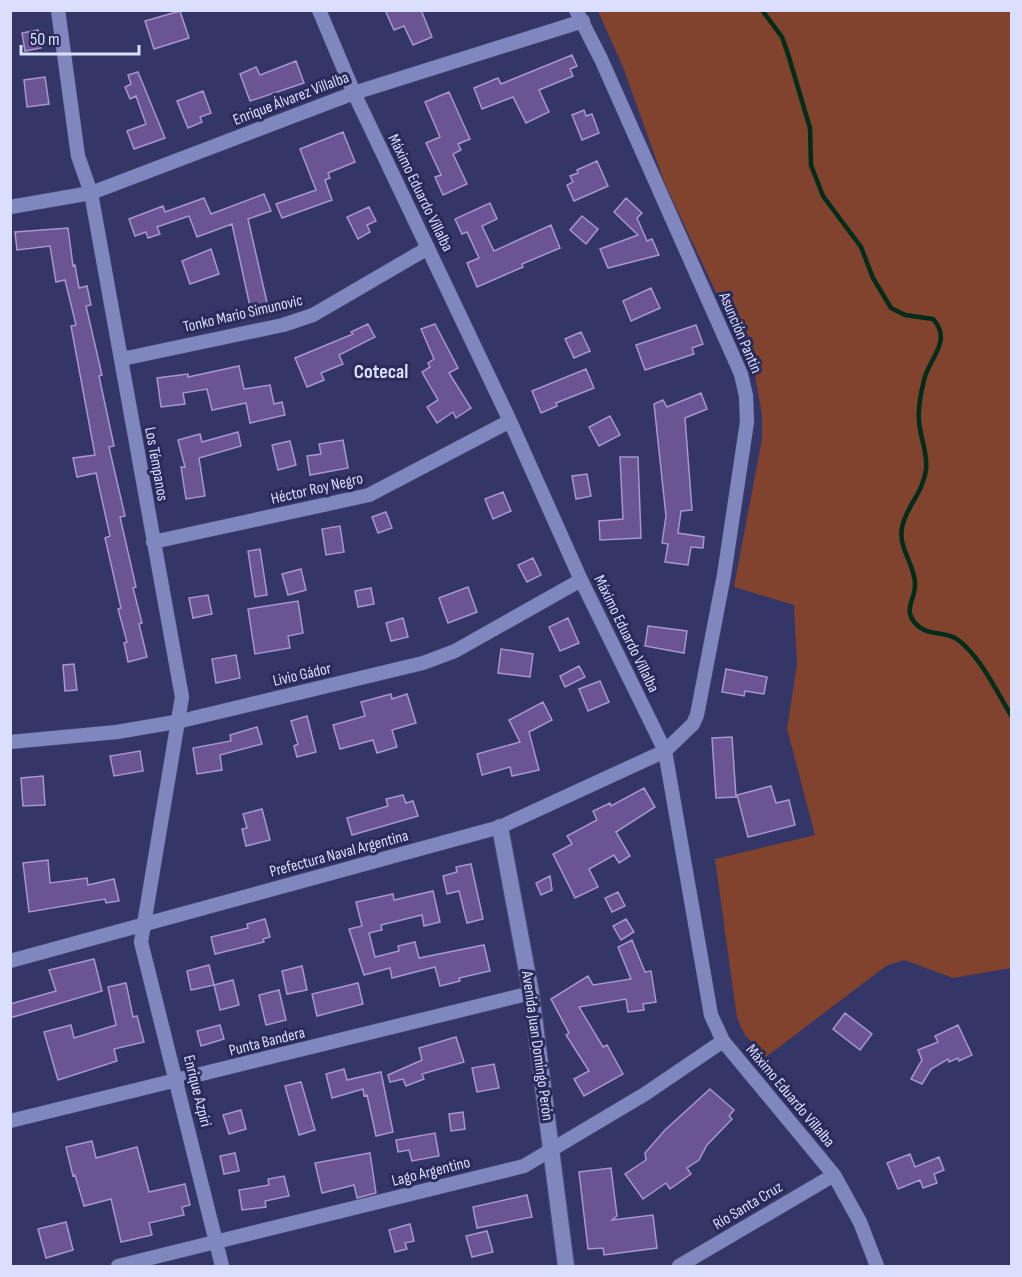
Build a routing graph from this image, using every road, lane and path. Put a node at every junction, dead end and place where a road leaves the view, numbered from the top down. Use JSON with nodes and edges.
{"nodes":[{"id":1,"x":58,"y":10,"type":"edge"},
{"id":2,"x":319,"y":10,"type":"edge"},
{"id":3,"x":580,"y":16,"type":"edge"},
{"id":4,"x":354,"y":93,"type":"junction"},
{"id":5,"x":91,"y":193,"type":"junction"},
{"id":6,"x":10,"y":207,"type":"edge"},
{"id":7,"x":428,"y":248,"type":"junction"},
{"id":8,"x":122,"y":359,"type":"junction"},
{"id":9,"x":510,"y":422,"type":"junction"},
{"id":10,"x":153,"y":542,"type":"junction"},
{"id":11,"x":581,"y":580,"type":"junction"},
{"id":12,"x":181,"y":721,"type":"junction"},
{"id":13,"x":10,"y":742,"type":"edge"},
{"id":14,"x":665,"y":751,"type":"junction"},
{"id":15,"x":500,"y":828,"type":"junction"},
{"id":16,"x":143,"y":924,"type":"junction"},
{"id":17,"x":10,"y":961,"type":"edge"},
{"id":18,"x":531,"y":993,"type":"junction"},
{"id":19,"x":723,"y":1041,"type":"junction"},
{"id":20,"x":178,"y":1081,"type":"junction"},
{"id":21,"x":10,"y":1121,"type":"edge"},
{"id":22,"x":552,"y":1152,"type":"junction"},
{"id":23,"x":834,"y":1175,"type":"junction"},
{"id":24,"x":217,"y":1243,"type":"junction"},
{"id":25,"x":118,"y":1266,"type":"edge"},
{"id":26,"x":222,"y":1266,"type":"edge"},
{"id":27,"x":566,"y":1266,"type":"edge"},
{"id":28,"x":679,"y":1266,"type":"edge"},
{"id":29,"x":877,"y":1266,"type":"edge"}],
"edges":[{"from":1,"to":5,"type":"street","name":"Los Témpanos"},
{"from":2,"to":4,"type":"street","name":"Máximo Eduardo Villalba"},
{"from":3,"to":4,"type":"street","name":"Enrique Álvarez Villalba"},
{"from":3,"to":14,"type":"street","name":"Asunción Pantin"},
{"from":4,"to":5,"type":"street","name":"Enrique Álvarez Villalba"},
{"from":4,"to":7,"type":"street","name":"Máximo Eduardo Villalba"},
{"from":5,"to":6,"type":"street","name":"Enrique Álvarez Villalba"},
{"from":5,"to":8,"type":"street","name":"Los Témpanos"},
{"from":7,"to":8,"type":"street","name":"Tonko Mario Simunovic"},
{"from":7,"to":9,"type":"street","name":"Máximo Eduardo Villalba"},
{"from":8,"to":10,"type":"street","name":"Los Témpanos"},
{"from":9,"to":10,"type":"street","name":"Héctor Roy Negro"},
{"from":9,"to":11,"type":"street","name":"Máximo Eduardo Villalba"},
{"from":10,"to":12,"type":"street","name":"Los Témpanos"},
{"from":11,"to":12,"type":"street","name":"Livio Gádor"},
{"from":11,"to":14,"type":"street","name":"Máximo Eduardo Villalba"},
{"from":12,"to":13,"type":"street","name":"Livio Gádor"},
{"from":12,"to":16,"type":"street","name":"Los Témpanos"},
{"from":14,"to":15,"type":"street","name":"Prefectura Naval Argentina"},
{"from":14,"to":19,"type":"street","name":"Máximo Eduardo Villalba"},
{"from":15,"to":16,"type":"street","name":"Prefectura Naval Argentina"},
{"from":15,"to":18,"type":"street","name":"Avenida Juan Domingo Perón"},
{"from":16,"to":17,"type":"street","name":"Prefectura Naval Argentina"},
{"from":16,"to":20,"type":"street","name":"Enrique Azpiri"},
{"from":18,"to":20,"type":"street","name":"Punta Bandera"},
{"from":18,"to":22,"type":"street","name":"Avenida Juan Domingo Perón"},
{"from":19,"to":22,"type":"street","name":"Lago Argentino"},
{"from":19,"to":23,"type":"street","name":"Máximo Eduardo Villalba"},
{"from":20,"to":21,"type":"street","name":"Punta Bandera"},
{"from":20,"to":24,"type":"street","name":"Enrique Azpiri"},
{"from":22,"to":24,"type":"street","name":"Lago Argentino"},
{"from":22,"to":27,"type":"street","name":"Avenida Juan Domingo Perón"},
{"from":23,"to":28,"type":"street","name":"Río Santa Cruz"},
{"from":23,"to":29,"type":"street","name":"Máximo Eduardo Villalba"},
{"from":24,"to":25,"type":"street","name":"Lago Argentino"},
{"from":24,"to":26,"type":"street","name":"Enrique Azpiri"}]}
